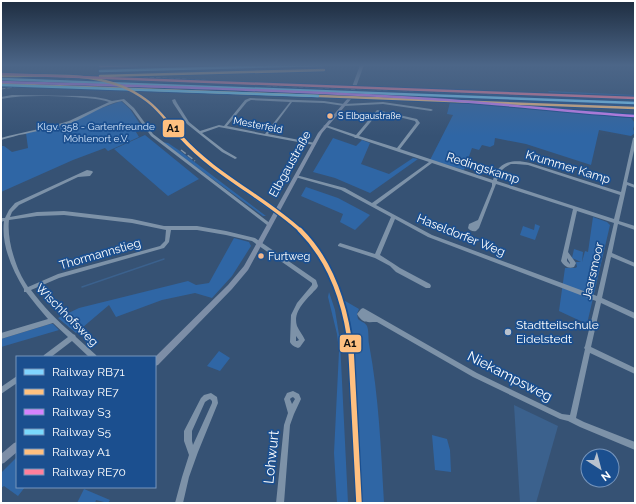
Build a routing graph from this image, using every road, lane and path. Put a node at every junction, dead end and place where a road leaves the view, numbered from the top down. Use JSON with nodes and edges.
{"nodes":[{"id":1,"x":354,"y":89,"type":"edge"},
{"id":2,"x":1,"y":98,"type":"edge"},
{"id":3,"x":174,"y":100,"type":"dead end"},
{"id":4,"x":291,"y":102,"type":"junction"},
{"id":5,"x":113,"y":103,"type":"junction"},
{"id":6,"x":344,"y":105,"type":"junction"},
{"id":7,"x":431,"y":110,"type":"dead end"},
{"id":8,"x":325,"y":126,"type":"junction"},
{"id":9,"x":225,"y":127,"type":"junction"},
{"id":10,"x":200,"y":132,"type":"junction"},
{"id":11,"x":266,"y":135,"type":"junction"},
{"id":12,"x":356,"y":137,"type":"junction"},
{"id":13,"x":635,"y":138,"type":"edge"},
{"id":14,"x":1,"y":139,"type":"edge"},
{"id":15,"x":314,"y":144,"type":"junction"},
{"id":16,"x":398,"y":150,"type":"junction"},
{"id":17,"x":235,"y":158,"type":"dead end"},
{"id":18,"x":431,"y":162,"type":"junction"},
{"id":19,"x":79,"y":176,"type":"dead end"},
{"id":20,"x":296,"y":176,"type":"junction"},
{"id":21,"x":494,"y":182,"type":"junction"},
{"id":22,"x":625,"y":183,"type":"junction"},
{"id":23,"x":635,"y":187,"type":"edge"},
{"id":24,"x":622,"y":194,"type":"junction"},
{"id":25,"x":374,"y":204,"type":"junction"},
{"id":26,"x":575,"y":208,"type":"junction"},
{"id":27,"x":394,"y":217,"type":"junction"},
{"id":28,"x":3,"y":219,"type":"edge"},
{"id":29,"x":480,"y":221,"type":"dead end"},
{"id":30,"x":616,"y":222,"type":"junction"},
{"id":31,"x":269,"y":224,"type":"junction"},
{"id":32,"x":168,"y":228,"type":"junction"},
{"id":33,"x":635,"y":228,"type":"edge"},
{"id":34,"x":259,"y":244,"type":"junction"},
{"id":35,"x":340,"y":245,"type":"dead end"},
{"id":36,"x":566,"y":253,"type":"dead end"},
{"id":37,"x":609,"y":254,"type":"junction"},
{"id":38,"x":377,"y":256,"type":"junction"},
{"id":39,"x":635,"y":265,"type":"edge"},
{"id":40,"x":428,"y":286,"type":"dead end"},
{"id":41,"x":26,"y":290,"type":"junction"},
{"id":42,"x":598,"y":299,"type":"junction"},
{"id":43,"x":635,"y":316,"type":"edge"},
{"id":44,"x":378,"y":319,"type":"dead end"},
{"id":45,"x":54,"y":320,"type":"junction"},
{"id":46,"x":294,"y":326,"type":"dead end"},
{"id":47,"x":1,"y":336,"type":"edge"},
{"id":48,"x":73,"y":337,"type":"junction"},
{"id":49,"x":587,"y":348,"type":"junction"},
{"id":50,"x":47,"y":356,"type":"edge"},
{"id":51,"x":93,"y":356,"type":"edge"},
{"id":52,"x":156,"y":361,"type":"edge"},
{"id":53,"x":635,"y":371,"type":"edge"},
{"id":54,"x":16,"y":380,"type":"edge"},
{"id":55,"x":1,"y":391,"type":"edge"},
{"id":56,"x":291,"y":413,"type":"dead end"},
{"id":57,"x":572,"y":419,"type":"junction"},
{"id":58,"x":635,"y":446,"type":"edge"},
{"id":59,"x":16,"y":447,"type":"edge"},
{"id":60,"x":194,"y":455,"type":"junction"},
{"id":61,"x":1,"y":460,"type":"edge"},
{"id":62,"x":179,"y":503,"type":"edge"},
{"id":63,"x":280,"y":503,"type":"edge"}],
"edges":[{"from":1,"to":6,"type":"main road","name":"Elbgaustraße"},
{"from":2,"to":5,"type":"street"},
{"from":3,"to":10,"type":"street"},
{"from":4,"to":6,"type":"street"},
{"from":4,"to":9,"type":"street"},
{"from":4,"to":11,"type":"street"},
{"from":5,"to":14,"type":"street"},
{"from":5,"to":31,"type":"street"},
{"from":6,"to":7,"type":"street"},
{"from":6,"to":8,"type":"main road","name":"Elbgaustraße"},
{"from":8,"to":12,"type":"street","name":"Redingskamp"},
{"from":8,"to":15,"type":"main road","name":"Elbgaustraße"},
{"from":9,"to":10,"type":"street","name":"Mesterfeld"},
{"from":9,"to":11,"type":"street","name":"Mesterfeld"},
{"from":10,"to":17,"type":"street"},
{"from":11,"to":15,"type":"street","name":"Mesterfeld"},
{"from":12,"to":16,"type":"street","name":"Redingskamp"},
{"from":12,"to":16,"type":"street"},
{"from":13,"to":22,"type":"street","name":"Jaarsmoor"},
{"from":15,"to":20,"type":"main road","name":"Elbgaustraße"},
{"from":16,"to":18,"type":"street","name":"Redingskamp"},
{"from":18,"to":21,"type":"street","name":"Redingskamp"},
{"from":18,"to":25,"type":"street"},
{"from":19,"to":28,"type":"street"},
{"from":20,"to":25,"type":"street","name":"Haseldorfer Weg"},
{"from":20,"to":31,"type":"main road","name":"Elbgaustraße"},
{"from":21,"to":24,"type":"street","name":"Krummer Kamp"},
{"from":21,"to":26,"type":"street","name":"Redingskamp"},
{"from":21,"to":29,"type":"street","name":"Krummer Kamp"},
{"from":22,"to":23,"type":"street"},
{"from":22,"to":24,"type":"street","name":"Jaarsmoor"},
{"from":24,"to":30,"type":"street","name":"Jaarsmoor"},
{"from":25,"to":27,"type":"street","name":"Haseldorfer Weg"},
{"from":26,"to":30,"type":"street","name":"Redingskamp"},
{"from":26,"to":36,"type":"street"},
{"from":27,"to":38,"type":"street"},
{"from":27,"to":42,"type":"street","name":"Haseldorfer Weg"},
{"from":28,"to":32,"type":"street"},
{"from":28,"to":41,"type":"street","name":"Wischhofsweg"},
{"from":30,"to":33,"type":"street","name":"Redingskamp"},
{"from":30,"to":37,"type":"street","name":"Jaarsmoor"},
{"from":31,"to":34,"type":"main road","name":"Elbgaustraße"},
{"from":32,"to":34,"type":"street"},
{"from":32,"to":41,"type":"street","name":"Thormannstieg"},
{"from":34,"to":46,"type":"street"},
{"from":34,"to":52,"type":"main road","name":"Elbgaustraße"},
{"from":35,"to":38,"type":"street"},
{"from":37,"to":39,"type":"street"},
{"from":37,"to":42,"type":"street","name":"Jaarsmoor"},
{"from":38,"to":40,"type":"street"},
{"from":41,"to":45,"type":"street","name":"Wischhofsweg"},
{"from":42,"to":43,"type":"street","name":"Haseldorfer Weg"},
{"from":42,"to":49,"type":"street","name":"Jaarsmoor"},
{"from":44,"to":57,"type":"street","name":"Niekampsweg"},
{"from":45,"to":47,"type":"street"},
{"from":45,"to":48,"type":"street","name":"Wischhofsweg"},
{"from":48,"to":50,"type":"street"},
{"from":48,"to":51,"type":"street","name":"Wischhofsweg"},
{"from":49,"to":53,"type":"street"},
{"from":49,"to":57,"type":"street","name":"Jaarsmoor"},
{"from":54,"to":55,"type":"street"},
{"from":56,"to":63,"type":"street","name":"Lohwurt"},
{"from":57,"to":58,"type":"street","name":"Niekampsweg"},
{"from":59,"to":61,"type":"main road"},
{"from":60,"to":60,"type":"street"},
{"from":60,"to":62,"type":"street"}]}
